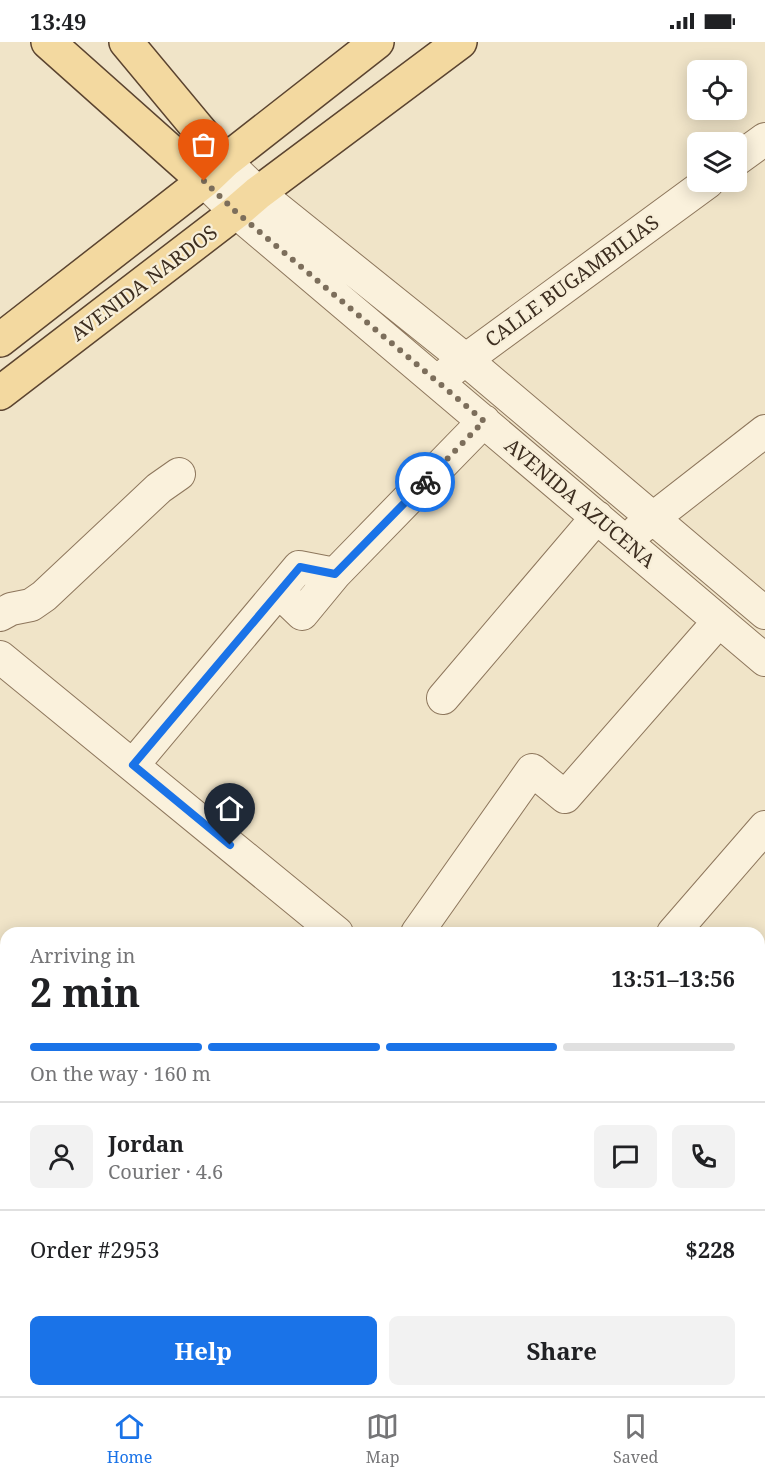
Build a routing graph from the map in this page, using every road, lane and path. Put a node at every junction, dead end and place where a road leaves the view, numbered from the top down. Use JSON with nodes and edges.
{"nodes":[{"id":1,"x":48,"y":42,"type":"edge"},
{"id":2,"x":126,"y":42,"type":"edge"},
{"id":3,"x":377,"y":42,"type":"edge"},
{"id":4,"x":460,"y":42,"type":"edge"},
{"id":5,"x":765,"y":139,"type":"edge"},
{"id":6,"x":747,"y":152,"type":"edge"},
{"id":7,"x":214,"y":171,"type":"junction"},
{"id":8,"x":694,"y":192,"type":"edge"},
{"id":9,"x":247,"y":203,"type":"junction"},
{"id":10,"x":0,"y":340,"type":"edge"},
{"id":11,"x":466,"y":360,"type":"junction"},
{"id":12,"x":436,"y":381,"type":"junction"},
{"id":13,"x":0,"y":393,"type":"edge"},
{"id":14,"x":484,"y":421,"type":"junction"},
{"id":15,"x":765,"y":431,"type":"edge"},
{"id":16,"x":179,"y":474,"type":"dead end"},
{"id":17,"x":597,"y":517,"type":"junction"},
{"id":18,"x":653,"y":518,"type":"junction"},
{"id":19,"x":625,"y":541,"type":"junction"},
{"id":20,"x":765,"y":613,"type":"edge"},
{"id":21,"x":0,"y":615,"type":"edge"},
{"id":22,"x":719,"y":621,"type":"junction"},
{"id":23,"x":0,"y":657,"type":"edge"},
{"id":24,"x":765,"y":660,"type":"edge"},
{"id":25,"x":443,"y":698,"type":"dead end"},
{"id":26,"x":133,"y":765,"type":"junction"},
{"id":27,"x":765,"y":827,"type":"edge"},
{"id":28,"x":330,"y":927,"type":"edge"},
{"id":29,"x":421,"y":927,"type":"edge"},
{"id":30,"x":678,"y":927,"type":"edge"}],
"edges":[{"from":1,"to":7,"type":"main road"},
{"from":2,"to":7,"type":"main road"},
{"from":3,"to":7,"type":"main road"},
{"from":4,"to":9,"type":"main road","name":"AVENIDA NARDOS"},
{"from":5,"to":6,"type":"street"},
{"from":7,"to":9,"type":"street","name":"AVENIDA AZUCENA"},
{"from":7,"to":10,"type":"main road"},
{"from":8,"to":11,"type":"street","name":"CALLE BUGAMBILIAS"},
{"from":9,"to":11,"type":"street","name":"AVENIDA AZUCENA"},
{"from":9,"to":12,"type":"street","name":"AVENIDA AZUCENA"},
{"from":9,"to":13,"type":"main road","name":"AVENIDA NARDOS"},
{"from":11,"to":12,"type":"street","name":"CALLE BUGAMBILIAS"},
{"from":11,"to":18,"type":"street","name":"AVENIDA AZUCENA"},
{"from":12,"to":14,"type":"street","name":"AVENIDA AZUCENA"},
{"from":14,"to":17,"type":"street","name":"AVENIDA AZUCENA"},
{"from":14,"to":26,"type":"street"},
{"from":15,"to":18,"type":"street"},
{"from":16,"to":21,"type":"street"},
{"from":17,"to":19,"type":"street","name":"AVENIDA AZUCENA"},
{"from":17,"to":25,"type":"street"},
{"from":18,"to":19,"type":"street"},
{"from":18,"to":20,"type":"street","name":"AVENIDA AZUCENA"},
{"from":19,"to":22,"type":"street","name":"AVENIDA AZUCENA"},
{"from":22,"to":24,"type":"street","name":"AVENIDA AZUCENA"},
{"from":22,"to":29,"type":"street"},
{"from":23,"to":26,"type":"street"},
{"from":26,"to":28,"type":"street"},
{"from":27,"to":30,"type":"street"}]}
